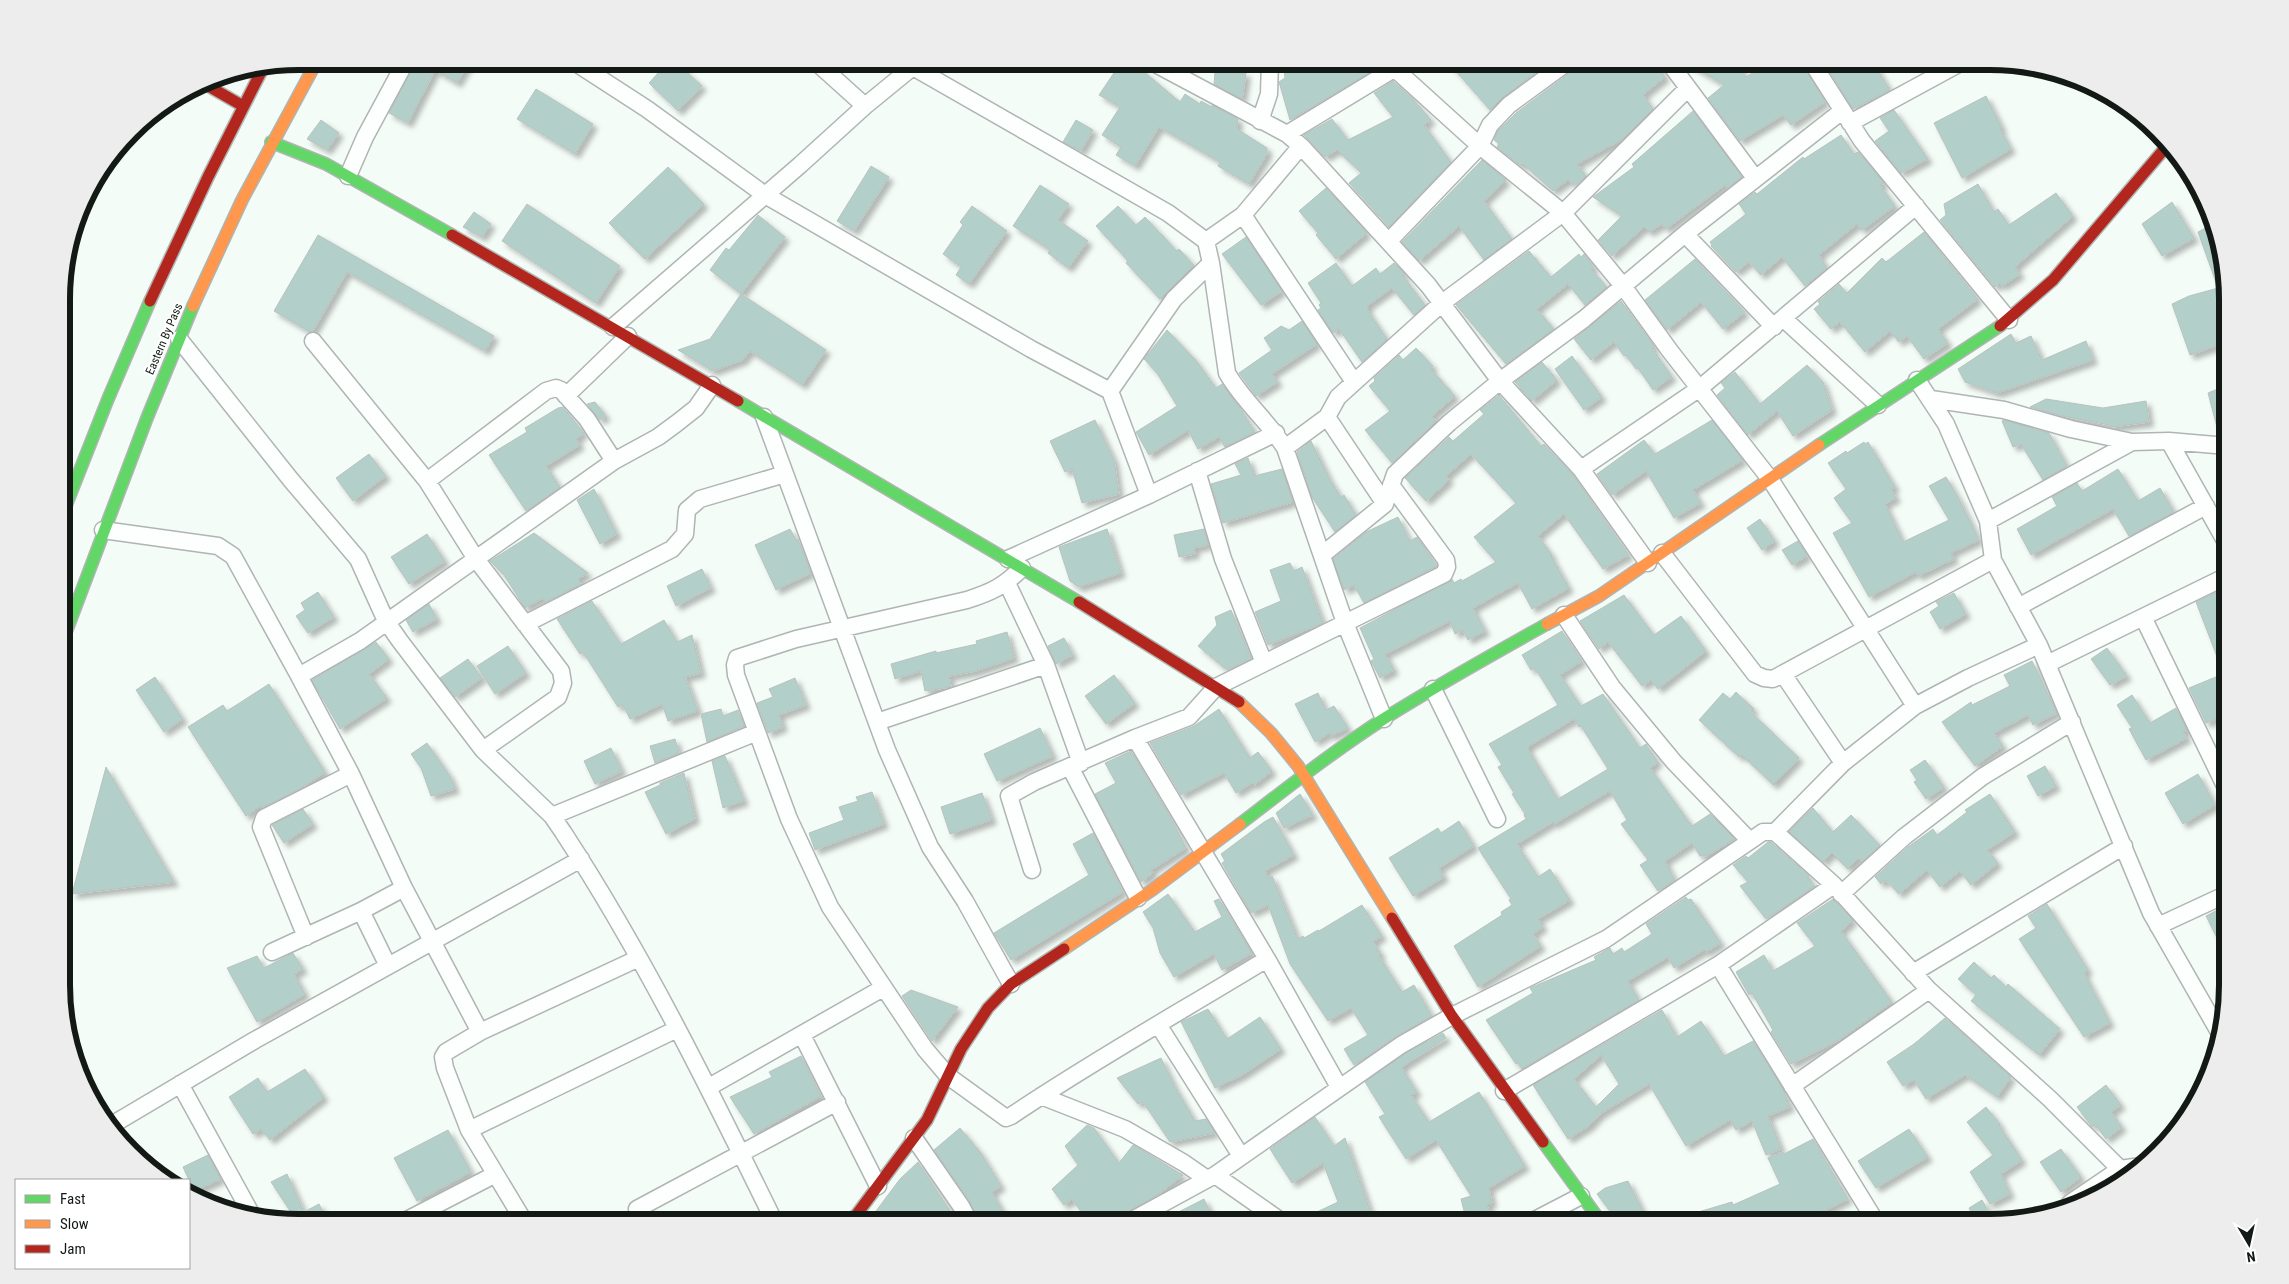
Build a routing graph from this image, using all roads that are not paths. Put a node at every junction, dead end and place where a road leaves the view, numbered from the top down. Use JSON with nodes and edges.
{"nodes":[{"id":1,"x":312,"y":70,"type":"edge"},
{"id":2,"x":401,"y":70,"type":"edge"},
{"id":3,"x":587,"y":70,"type":"edge"},
{"id":4,"x":826,"y":70,"type":"edge"},
{"id":5,"x":909,"y":70,"type":"edge"},
{"id":6,"x":926,"y":70,"type":"edge"},
{"id":7,"x":1166,"y":70,"type":"edge"},
{"id":8,"x":1270,"y":70,"type":"edge"},
{"id":9,"x":1393,"y":70,"type":"edge"},
{"id":10,"x":1406,"y":70,"type":"edge"},
{"id":11,"x":1557,"y":70,"type":"edge"},
{"id":12,"x":1675,"y":70,"type":"edge"},
{"id":13,"x":1817,"y":70,"type":"edge"},
{"id":14,"x":1945,"y":70,"type":"edge"},
{"id":15,"x":261,"y":73,"type":"edge"},
{"id":16,"x":210,"y":88,"type":"edge"},
{"id":17,"x":1688,"y":88,"type":"junction"},
{"id":18,"x":243,"y":106,"type":"junction"},
{"id":19,"x":865,"y":106,"type":"junction"},
{"id":20,"x":1846,"y":117,"type":"junction"},
{"id":21,"x":1260,"y":121,"type":"junction"},
{"id":22,"x":1287,"y":134,"type":"junction"},
{"id":23,"x":271,"y":142,"type":"junction"},
{"id":24,"x":1301,"y":146,"type":"junction"},
{"id":25,"x":1480,"y":146,"type":"junction"},
{"id":26,"x":2164,"y":150,"type":"edge"},
{"id":27,"x":348,"y":176,"type":"junction"},
{"id":28,"x":1756,"y":178,"type":"junction"},
{"id":29,"x":765,"y":195,"type":"junction"},
{"id":30,"x":1916,"y":206,"type":"junction"},
{"id":31,"x":1563,"y":213,"type":"junction"},
{"id":32,"x":1243,"y":215,"type":"junction"},
{"id":33,"x":1685,"y":234,"type":"junction"},
{"id":34,"x":1206,"y":241,"type":"junction"},
{"id":35,"x":1388,"y":241,"type":"junction"},
{"id":36,"x":1211,"y":263,"type":"junction"},
{"id":37,"x":1623,"y":286,"type":"junction"},
{"id":38,"x":1442,"y":303,"type":"junction"},
{"id":39,"x":2009,"y":320,"type":"junction"},
{"id":40,"x":1779,"y":323,"type":"junction"},
{"id":41,"x":613,"y":328,"type":"junction"},
{"id":42,"x":628,"y":336,"type":"junction"},
{"id":43,"x":179,"y":339,"type":"junction"},
{"id":44,"x":313,"y":341,"type":"dead end"},
{"id":45,"x":1917,"y":380,"type":"junction"},
{"id":46,"x":1500,"y":381,"type":"junction"},
{"id":47,"x":1354,"y":382,"type":"junction"},
{"id":48,"x":712,"y":385,"type":"junction"},
{"id":49,"x":1700,"y":388,"type":"junction"},
{"id":50,"x":1110,"y":391,"type":"junction"},
{"id":51,"x":566,"y":396,"type":"junction"},
{"id":52,"x":1931,"y":400,"type":"junction"},
{"id":53,"x":1878,"y":406,"type":"junction"},
{"id":54,"x":764,"y":417,"type":"junction"},
{"id":55,"x":1327,"y":417,"type":"junction"},
{"id":56,"x":1276,"y":433,"type":"junction"},
{"id":57,"x":2169,"y":441,"type":"junction"},
{"id":58,"x":2132,"y":442,"type":"junction"},
{"id":59,"x":2219,"y":445,"type":"edge"},
{"id":60,"x":1285,"y":448,"type":"junction"},
{"id":61,"x":614,"y":461,"type":"junction"},
{"id":62,"x":1580,"y":469,"type":"junction"},
{"id":63,"x":1197,"y":471,"type":"junction"},
{"id":64,"x":785,"y":474,"type":"junction"},
{"id":65,"x":1770,"y":478,"type":"junction"},
{"id":66,"x":427,"y":482,"type":"junction"},
{"id":67,"x":1391,"y":485,"type":"junction"},
{"id":68,"x":70,"y":494,"type":"edge"},
{"id":69,"x":1149,"y":495,"type":"junction"},
{"id":70,"x":1385,"y":504,"type":"junction"},
{"id":71,"x":2206,"y":506,"type":"junction"},
{"id":72,"x":1988,"y":521,"type":"junction"},
{"id":73,"x":103,"y":530,"type":"junction"},
{"id":74,"x":2219,"y":530,"type":"edge"},
{"id":75,"x":1662,"y":553,"type":"junction"},
{"id":76,"x":1322,"y":555,"type":"junction"},
{"id":77,"x":476,"y":559,"type":"junction"},
{"id":78,"x":1992,"y":560,"type":"junction"},
{"id":79,"x":1015,"y":563,"type":"junction"},
{"id":80,"x":1648,"y":563,"type":"junction"},
{"id":81,"x":2219,"y":580,"type":"edge"},
{"id":82,"x":1007,"y":583,"type":"junction"},
{"id":83,"x":2018,"y":607,"type":"junction"},
{"id":84,"x":1564,"y":614,"type":"junction"},
{"id":85,"x":2143,"y":618,"type":"junction"},
{"id":86,"x":70,"y":621,"type":"edge"},
{"id":87,"x":386,"y":621,"type":"junction"},
{"id":88,"x":1344,"y":623,"type":"junction"},
{"id":89,"x":526,"y":624,"type":"junction"},
{"id":90,"x":843,"y":628,"type":"junction"},
{"id":91,"x":1866,"y":629,"type":"junction"},
{"id":92,"x":2039,"y":645,"type":"junction"},
{"id":93,"x":1264,"y":663,"type":"junction"},
{"id":94,"x":2047,"y":664,"type":"junction"},
{"id":95,"x":1046,"y":666,"type":"junction"},
{"id":96,"x":1783,"y":674,"type":"junction"},
{"id":97,"x":299,"y":676,"type":"junction"},
{"id":98,"x":1216,"y":687,"type":"junction"},
{"id":99,"x":1433,"y":689,"type":"junction"},
{"id":100,"x":1914,"y":706,"type":"junction"},
{"id":101,"x":1384,"y":719,"type":"junction"},
{"id":102,"x":877,"y":722,"type":"junction"},
{"id":103,"x":2072,"y":722,"type":"junction"},
{"id":104,"x":758,"y":732,"type":"junction"},
{"id":105,"x":1135,"y":738,"type":"junction"},
{"id":106,"x":482,"y":750,"type":"junction"},
{"id":107,"x":1843,"y":763,"type":"junction"},
{"id":108,"x":1075,"y":765,"type":"junction"},
{"id":109,"x":352,"y":774,"type":"junction"},
{"id":110,"x":2219,"y":774,"type":"edge"},
{"id":111,"x":1304,"y":775,"type":"junction"},
{"id":112,"x":552,"y":816,"type":"junction"},
{"id":113,"x":1497,"y":819,"type":"dead end"},
{"id":114,"x":1775,"y":832,"type":"junction"},
{"id":115,"x":1750,"y":841,"type":"junction"},
{"id":116,"x":2124,"y":846,"type":"junction"},
{"id":117,"x":1203,"y":853,"type":"junction"},
{"id":118,"x":581,"y":860,"type":"junction"},
{"id":119,"x":1032,"y":870,"type":"dead end"},
{"id":120,"x":404,"y":888,"type":"junction"},
{"id":121,"x":1837,"y":889,"type":"junction"},
{"id":122,"x":1138,"y":898,"type":"junction"},
{"id":123,"x":2219,"y":898,"type":"edge"},
{"id":124,"x":361,"y":911,"type":"junction"},
{"id":125,"x":2158,"y":926,"type":"junction"},
{"id":126,"x":306,"y":937,"type":"junction"},
{"id":127,"x":432,"y":941,"type":"junction"},
{"id":128,"x":272,"y":952,"type":"dead end"},
{"id":129,"x":639,"y":958,"type":"junction"},
{"id":130,"x":1267,"y":959,"type":"junction"},
{"id":131,"x":388,"y":966,"type":"junction"},
{"id":132,"x":1718,"y":966,"type":"junction"},
{"id":133,"x":1913,"y":973,"type":"junction"},
{"id":134,"x":1011,"y":984,"type":"junction"},
{"id":135,"x":883,"y":988,"type":"junction"},
{"id":136,"x":1930,"y":990,"type":"junction"},
{"id":137,"x":1452,"y":1016,"type":"junction"},
{"id":138,"x":2216,"y":1021,"type":"edge"},
{"id":139,"x":1158,"y":1026,"type":"junction"},
{"id":140,"x":677,"y":1029,"type":"junction"},
{"id":141,"x":480,"y":1032,"type":"junction"},
{"id":142,"x":802,"y":1035,"type":"junction"},
{"id":143,"x":948,"y":1076,"type":"junction"},
{"id":144,"x":180,"y":1084,"type":"junction"},
{"id":145,"x":1792,"y":1086,"type":"junction"},
{"id":146,"x":709,"y":1087,"type":"junction"},
{"id":147,"x":1339,"y":1087,"type":"junction"},
{"id":148,"x":1504,"y":1091,"type":"junction"},
{"id":149,"x":1042,"y":1096,"type":"junction"},
{"id":150,"x":837,"y":1102,"type":"junction"},
{"id":151,"x":117,"y":1124,"type":"edge"},
{"id":152,"x":469,"y":1130,"type":"junction"},
{"id":153,"x":914,"y":1138,"type":"junction"},
{"id":154,"x":741,"y":1153,"type":"junction"},
{"id":155,"x":1241,"y":1156,"type":"junction"},
{"id":156,"x":2128,"y":1168,"type":"edge"},
{"id":157,"x":2120,"y":1169,"type":"junction"},
{"id":158,"x":494,"y":1175,"type":"junction"},
{"id":159,"x":1211,"y":1177,"type":"junction"},
{"id":160,"x":878,"y":1186,"type":"junction"},
{"id":161,"x":2082,"y":1195,"type":"edge"},
{"id":162,"x":1581,"y":1196,"type":"junction"},
{"id":163,"x":248,"y":1208,"type":"edge"},
{"id":164,"x":637,"y":1209,"type":"dead end"},
{"id":165,"x":419,"y":1214,"type":"edge"},
{"id":166,"x":519,"y":1214,"type":"edge"},
{"id":167,"x":771,"y":1214,"type":"edge"},
{"id":168,"x":859,"y":1214,"type":"edge"},
{"id":169,"x":965,"y":1214,"type":"edge"},
{"id":170,"x":1142,"y":1214,"type":"edge"},
{"id":171,"x":1270,"y":1214,"type":"edge"},
{"id":172,"x":1546,"y":1214,"type":"edge"},
{"id":173,"x":1595,"y":1214,"type":"edge"},
{"id":174,"x":1871,"y":1214,"type":"edge"}],
"edges":[{"from":1,"to":23,"type":"street","name":"Eastern By Pass"},
{"from":2,"to":27,"type":"street"},
{"from":3,"to":29,"type":"street"},
{"from":4,"to":19,"type":"street"},
{"from":5,"to":19,"type":"street"},
{"from":6,"to":34,"type":"street"},
{"from":7,"to":21,"type":"street"},
{"from":8,"to":21,"type":"street"},
{"from":9,"to":22,"type":"street"},
{"from":10,"to":25,"type":"street"},
{"from":11,"to":25,"type":"street"},
{"from":12,"to":17,"type":"street"},
{"from":13,"to":20,"type":"street"},
{"from":14,"to":20,"type":"street"},
{"from":15,"to":18,"type":"street"},
{"from":16,"to":18,"type":"street"},
{"from":17,"to":28,"type":"street"},
{"from":17,"to":31,"type":"street"},
{"from":18,"to":68,"type":"street"},
{"from":19,"to":29,"type":"street"},
{"from":20,"to":28,"type":"street"},
{"from":20,"to":30,"type":"street"},
{"from":21,"to":22,"type":"street"},
{"from":22,"to":24,"type":"street"},
{"from":23,"to":27,"type":"street"},
{"from":23,"to":43,"type":"street","name":"Eastern By Pass"},
{"from":24,"to":32,"type":"street"},
{"from":24,"to":35,"type":"street"},
{"from":25,"to":31,"type":"street"},
{"from":25,"to":35,"type":"street"},
{"from":26,"to":39,"type":"street"},
{"from":27,"to":41,"type":"street"},
{"from":28,"to":33,"type":"street"},
{"from":29,"to":41,"type":"street"},
{"from":29,"to":50,"type":"street"},
{"from":30,"to":39,"type":"street"},
{"from":30,"to":40,"type":"street"},
{"from":31,"to":37,"type":"street"},
{"from":31,"to":38,"type":"street"},
{"from":32,"to":34,"type":"street"},
{"from":32,"to":47,"type":"street"},
{"from":33,"to":37,"type":"street"},
{"from":33,"to":40,"type":"street"},
{"from":34,"to":36,"type":"street"},
{"from":35,"to":38,"type":"street"},
{"from":36,"to":50,"type":"street"},
{"from":36,"to":56,"type":"street"},
{"from":37,"to":46,"type":"street"},
{"from":37,"to":49,"type":"street"},
{"from":38,"to":46,"type":"street"},
{"from":38,"to":47,"type":"street"},
{"from":39,"to":45,"type":"street"},
{"from":40,"to":49,"type":"street"},
{"from":40,"to":53,"type":"street"},
{"from":41,"to":42,"type":"street"},
{"from":42,"to":48,"type":"street"},
{"from":42,"to":51,"type":"street"},
{"from":43,"to":73,"type":"street","name":"Eastern By Pass"},
{"from":43,"to":87,"type":"street"},
{"from":44,"to":66,"type":"street"},
{"from":45,"to":52,"type":"street"},
{"from":45,"to":53,"type":"street"},
{"from":46,"to":62,"type":"street"},
{"from":46,"to":67,"type":"street"},
{"from":47,"to":55,"type":"street"},
{"from":48,"to":54,"type":"street"},
{"from":48,"to":61,"type":"street"},
{"from":49,"to":62,"type":"street"},
{"from":49,"to":65,"type":"street"},
{"from":50,"to":69,"type":"street"},
{"from":51,"to":61,"type":"street"},
{"from":51,"to":66,"type":"street"},
{"from":52,"to":58,"type":"street"},
{"from":52,"to":72,"type":"street"},
{"from":53,"to":65,"type":"street"},
{"from":54,"to":64,"type":"street"},
{"from":54,"to":79,"type":"street"},
{"from":55,"to":60,"type":"street"},
{"from":55,"to":70,"type":"street"},
{"from":56,"to":60,"type":"street"},
{"from":56,"to":63,"type":"street"},
{"from":57,"to":58,"type":"street"},
{"from":57,"to":59,"type":"street"},
{"from":57,"to":71,"type":"street"},
{"from":58,"to":72,"type":"street"},
{"from":60,"to":76,"type":"street"},
{"from":61,"to":77,"type":"street"},
{"from":62,"to":80,"type":"street"},
{"from":63,"to":69,"type":"street"},
{"from":63,"to":93,"type":"street"},
{"from":64,"to":89,"type":"street"},
{"from":64,"to":90,"type":"street"},
{"from":65,"to":75,"type":"street"},
{"from":65,"to":91,"type":"street"},
{"from":66,"to":77,"type":"street"},
{"from":67,"to":70,"type":"street"},
{"from":67,"to":88,"type":"street"},
{"from":69,"to":79,"type":"street"},
{"from":70,"to":76,"type":"street"},
{"from":71,"to":74,"type":"street"},
{"from":71,"to":83,"type":"street"},
{"from":72,"to":78,"type":"street"},
{"from":73,"to":86,"type":"street","name":"Eastern By Pass"},
{"from":73,"to":97,"type":"street"},
{"from":75,"to":80,"type":"street"},
{"from":75,"to":96,"type":"street"},
{"from":76,"to":88,"type":"street"},
{"from":77,"to":87,"type":"street"},
{"from":77,"to":89,"type":"street"},
{"from":78,"to":83,"type":"street"},
{"from":78,"to":91,"type":"street"},
{"from":79,"to":82,"type":"street"},
{"from":79,"to":98,"type":"street"},
{"from":80,"to":84,"type":"street"},
{"from":81,"to":85,"type":"street"},
{"from":82,"to":90,"type":"street"},
{"from":82,"to":95,"type":"street"},
{"from":83,"to":92,"type":"street"},
{"from":84,"to":99,"type":"street"},
{"from":84,"to":115,"type":"street"},
{"from":85,"to":94,"type":"street"},
{"from":85,"to":110,"type":"street"},
{"from":87,"to":97,"type":"street"},
{"from":87,"to":106,"type":"street"},
{"from":88,"to":93,"type":"street"},
{"from":88,"to":101,"type":"street"},
{"from":89,"to":106,"type":"street"},
{"from":90,"to":102,"type":"street"},
{"from":90,"to":104,"type":"street"},
{"from":91,"to":96,"type":"street"},
{"from":91,"to":100,"type":"street"},
{"from":92,"to":94,"type":"street"},
{"from":92,"to":100,"type":"street"},
{"from":93,"to":98,"type":"street"},
{"from":94,"to":103,"type":"street"},
{"from":95,"to":102,"type":"street"},
{"from":95,"to":108,"type":"street"},
{"from":96,"to":107,"type":"street"},
{"from":97,"to":109,"type":"street"},
{"from":98,"to":105,"type":"street"},
{"from":98,"to":111,"type":"street"},
{"from":99,"to":101,"type":"street"},
{"from":99,"to":113,"type":"street"},
{"from":100,"to":107,"type":"street"},
{"from":101,"to":111,"type":"street"},
{"from":102,"to":134,"type":"street"},
{"from":103,"to":116,"type":"street"},
{"from":103,"to":121,"type":"street"},
{"from":104,"to":112,"type":"street"},
{"from":104,"to":135,"type":"street"},
{"from":105,"to":108,"type":"street"},
{"from":105,"to":117,"type":"street"},
{"from":106,"to":112,"type":"street"},
{"from":107,"to":114,"type":"street"},
{"from":108,"to":119,"type":"street"},
{"from":108,"to":122,"type":"street"},
{"from":109,"to":120,"type":"street"},
{"from":109,"to":126,"type":"street"},
{"from":111,"to":117,"type":"street"},
{"from":111,"to":137,"type":"street"},
{"from":112,"to":118,"type":"street"},
{"from":114,"to":115,"type":"street"},
{"from":114,"to":121,"type":"street"},
{"from":115,"to":137,"type":"street"},
{"from":116,"to":125,"type":"street"},
{"from":116,"to":133,"type":"street"},
{"from":117,"to":122,"type":"street"},
{"from":117,"to":130,"type":"street"},
{"from":118,"to":127,"type":"street"},
{"from":118,"to":129,"type":"street"},
{"from":120,"to":124,"type":"street"},
{"from":120,"to":127,"type":"street"},
{"from":121,"to":132,"type":"street"},
{"from":121,"to":133,"type":"street"},
{"from":122,"to":134,"type":"street"},
{"from":123,"to":125,"type":"street"},
{"from":124,"to":126,"type":"street"},
{"from":124,"to":131,"type":"street"},
{"from":125,"to":138,"type":"street"},
{"from":126,"to":128,"type":"street"},
{"from":127,"to":131,"type":"street"},
{"from":127,"to":141,"type":"street"},
{"from":129,"to":140,"type":"street"},
{"from":129,"to":141,"type":"street"},
{"from":130,"to":139,"type":"street"},
{"from":130,"to":147,"type":"street"},
{"from":131,"to":144,"type":"street"},
{"from":132,"to":145,"type":"street"},
{"from":132,"to":148,"type":"street"},
{"from":133,"to":136,"type":"street"},
{"from":134,"to":143,"type":"street"},
{"from":135,"to":142,"type":"street"},
{"from":135,"to":143,"type":"street"},
{"from":136,"to":145,"type":"street"},
{"from":136,"to":157,"type":"street"},
{"from":137,"to":147,"type":"street"},
{"from":137,"to":148,"type":"street"},
{"from":139,"to":149,"type":"street"},
{"from":139,"to":155,"type":"street"},
{"from":140,"to":146,"type":"street"},
{"from":140,"to":152,"type":"street"},
{"from":141,"to":152,"type":"street"},
{"from":142,"to":146,"type":"street"},
{"from":142,"to":150,"type":"street"},
{"from":143,"to":149,"type":"street"},
{"from":143,"to":153,"type":"street"},
{"from":144,"to":151,"type":"street"},
{"from":144,"to":163,"type":"street"},
{"from":145,"to":174,"type":"street"},
{"from":146,"to":154,"type":"street"},
{"from":147,"to":155,"type":"street"},
{"from":148,"to":162,"type":"street"},
{"from":149,"to":159,"type":"street"},
{"from":150,"to":154,"type":"street"},
{"from":150,"to":160,"type":"street"},
{"from":152,"to":158,"type":"street"},
{"from":153,"to":160,"type":"street"},
{"from":153,"to":169,"type":"street"},
{"from":154,"to":164,"type":"street"},
{"from":154,"to":167,"type":"street"},
{"from":155,"to":159,"type":"street"},
{"from":156,"to":157,"type":"street"},
{"from":157,"to":161,"type":"street"},
{"from":158,"to":165,"type":"street"},
{"from":158,"to":166,"type":"street"},
{"from":159,"to":170,"type":"street"},
{"from":159,"to":171,"type":"street"},
{"from":160,"to":168,"type":"street"},
{"from":162,"to":172,"type":"street"},
{"from":162,"to":173,"type":"street"}]}
